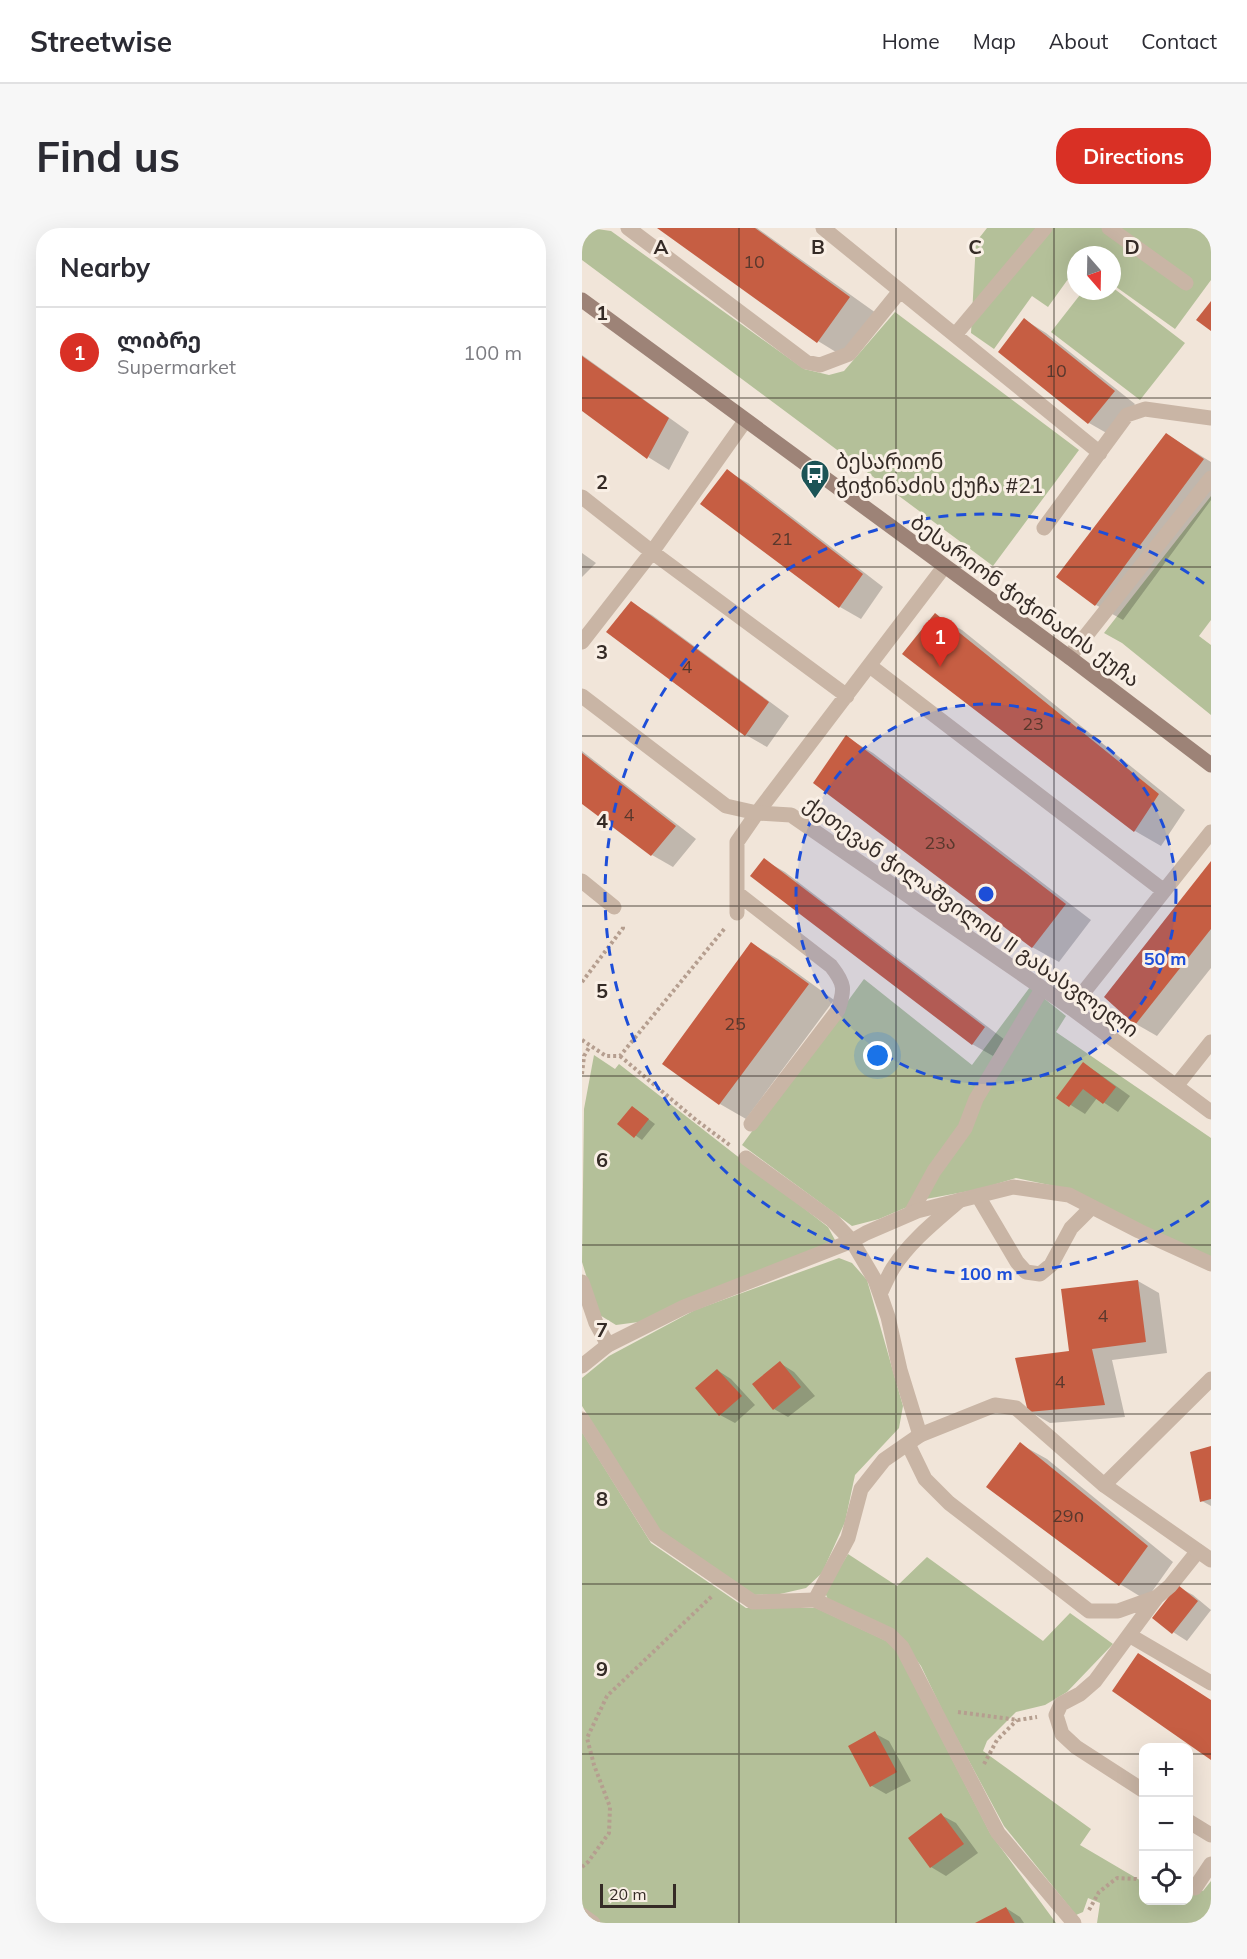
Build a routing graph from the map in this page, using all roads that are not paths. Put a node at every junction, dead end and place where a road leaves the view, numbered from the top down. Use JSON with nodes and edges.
{"nodes":[{"id":1,"x":628,"y":228,"type":"edge"},
{"id":2,"x":823,"y":228,"type":"edge"},
{"id":3,"x":1046,"y":228,"type":"edge"},
{"id":4,"x":1109,"y":228,"type":"edge"},
{"id":5,"x":1186,"y":283,"type":"dead end"},
{"id":6,"x":900,"y":291,"type":"junction"},
{"id":7,"x":582,"y":300,"type":"edge"},
{"id":8,"x":955,"y":335,"type":"junction"},
{"id":9,"x":1211,"y":418,"type":"edge"},
{"id":10,"x":745,"y":421,"type":"junction"},
{"id":11,"x":1100,"y":453,"type":"junction"},
{"id":12,"x":1211,"y":478,"type":"edge"},
{"id":13,"x":582,"y":497,"type":"edge"},
{"id":14,"x":1044,"y":528,"type":"dead end"},
{"id":15,"x":652,"y":552,"type":"junction"},
{"id":16,"x":944,"y":567,"type":"junction"},
{"id":17,"x":582,"y":642,"type":"edge"},
{"id":18,"x":1069,"y":657,"type":"junction"},
{"id":19,"x":870,"y":666,"type":"junction"},
{"id":20,"x":582,"y":696,"type":"edge"},
{"id":21,"x":847,"y":696,"type":"junction"},
{"id":22,"x":1211,"y":765,"type":"edge"},
{"id":23,"x":757,"y":813,"type":"junction"},
{"id":24,"x":1211,"y":832,"type":"edge"},
{"id":25,"x":582,"y":881,"type":"edge"},
{"id":26,"x":1164,"y":891,"type":"junction"},
{"id":27,"x":737,"y":893,"type":"junction"},
{"id":28,"x":614,"y":907,"type":"road end"},
{"id":29,"x":736,"y":913,"type":"road end"},
{"id":30,"x":1042,"y":988,"type":"junction"},
{"id":31,"x":1071,"y":1008,"type":"junction"},
{"id":32,"x":1211,"y":1042,"type":"edge"},
{"id":33,"x":1176,"y":1086,"type":"junction"},
{"id":34,"x":1211,"y":1112,"type":"edge"},
{"id":35,"x":751,"y":1124,"type":"dead end"},
{"id":36,"x":746,"y":1158,"type":"road end"},
{"id":37,"x":978,"y":1196,"type":"junction"},
{"id":38,"x":960,"y":1200,"type":"junction"},
{"id":39,"x":1092,"y":1207,"type":"junction"},
{"id":40,"x":911,"y":1213,"type":"junction"},
{"id":41,"x":852,"y":1241,"type":"junction"},
{"id":42,"x":1211,"y":1264,"type":"edge"},
{"id":43,"x":582,"y":1282,"type":"edge"},
{"id":44,"x":880,"y":1294,"type":"junction"},
{"id":45,"x":608,"y":1345,"type":"junction"},
{"id":46,"x":582,"y":1366,"type":"edge"},
{"id":47,"x":1211,"y":1379,"type":"edge"},
{"id":48,"x":582,"y":1419,"type":"edge"},
{"id":49,"x":914,"y":1439,"type":"junction"},
{"id":50,"x":1104,"y":1485,"type":"junction"},
{"id":51,"x":1198,"y":1551,"type":"junction"},
{"id":52,"x":1211,"y":1560,"type":"edge"},
{"id":53,"x":1157,"y":1597,"type":"junction"},
{"id":54,"x":815,"y":1600,"type":"junction"},
{"id":55,"x":1129,"y":1635,"type":"junction"},
{"id":56,"x":1211,"y":1683,"type":"edge"},
{"id":57,"x":1139,"y":1788,"type":"edge"},
{"id":58,"x":1193,"y":1824,"type":"edge"},
{"id":59,"x":1211,"y":1835,"type":"edge"},
{"id":60,"x":1211,"y":1864,"type":"edge"},
{"id":61,"x":1195,"y":1888,"type":"dead end"},
{"id":62,"x":582,"y":1915,"type":"edge"},
{"id":63,"x":1080,"y":1919,"type":"edge"},
{"id":64,"x":593,"y":1923,"type":"edge"}],
"edges":[{"from":1,"to":6,"type":"street"},
{"from":2,"to":6,"type":"street"},
{"from":3,"to":8,"type":"street"},
{"from":4,"to":5,"type":"street"},
{"from":6,"to":8,"type":"street"},
{"from":7,"to":10,"type":"street","name":"ბესარიონ ჭიჭინაძის ქუჩა"},
{"from":8,"to":11,"type":"street"},
{"from":9,"to":11,"type":"street"},
{"from":10,"to":15,"type":"street"},
{"from":10,"to":16,"type":"street","name":"ბესარიონ ჭიჭინაძის ქუჩა"},
{"from":11,"to":14,"type":"street"},
{"from":12,"to":18,"type":"street"},
{"from":13,"to":15,"type":"street"},
{"from":15,"to":17,"type":"street"},
{"from":15,"to":21,"type":"street"},
{"from":16,"to":18,"type":"street","name":"ბესარიონ ჭიჭინაძის ქუჩა"},
{"from":16,"to":19,"type":"street"},
{"from":18,"to":22,"type":"street","name":"ბესარიონ ჭიჭინაძის ქუჩა"},
{"from":19,"to":21,"type":"street"},
{"from":19,"to":26,"type":"street"},
{"from":20,"to":23,"type":"street","name":"ქეთევან ჭილაშვილის II გასასვლელი"},
{"from":21,"to":23,"type":"street"},
{"from":23,"to":27,"type":"street"},
{"from":23,"to":30,"type":"street","name":"ქეთევან ჭილაშვილის II გასასვლელი"},
{"from":24,"to":26,"type":"street"},
{"from":25,"to":28,"type":"street"},
{"from":26,"to":31,"type":"street"},
{"from":27,"to":29,"type":"street"},
{"from":27,"to":35,"type":"street"},
{"from":30,"to":31,"type":"street","name":"ქეთევან ჭილაშვილის II გასასვლელი"},
{"from":30,"to":40,"type":"street"},
{"from":31,"to":33,"type":"street","name":"ქეთევან ჭილაშვილის II გასასვლელი"},
{"from":32,"to":33,"type":"street"},
{"from":33,"to":34,"type":"street","name":"ქეთევან ჭილაშვილის II გასასვლელი"},
{"from":36,"to":41,"type":"street"},
{"from":37,"to":38,"type":"street"},
{"from":37,"to":39,"type":"street"},
{"from":37,"to":39,"type":"street"},
{"from":38,"to":40,"type":"street"},
{"from":38,"to":44,"type":"street"},
{"from":39,"to":42,"type":"street"},
{"from":40,"to":41,"type":"street"},
{"from":41,"to":44,"type":"street"},
{"from":41,"to":45,"type":"street"},
{"from":43,"to":45,"type":"street"},
{"from":44,"to":49,"type":"street"},
{"from":45,"to":46,"type":"street"},
{"from":47,"to":50,"type":"street"},
{"from":48,"to":54,"type":"street"},
{"from":49,"to":50,"type":"street"},
{"from":49,"to":53,"type":"street"},
{"from":49,"to":54,"type":"street"},
{"from":50,"to":51,"type":"street"},
{"from":51,"to":52,"type":"street"},
{"from":51,"to":53,"type":"street"},
{"from":53,"to":55,"type":"street"},
{"from":54,"to":63,"type":"street"},
{"from":55,"to":56,"type":"street"},
{"from":55,"to":57,"type":"street"},
{"from":58,"to":59,"type":"street"},
{"from":60,"to":61,"type":"street"},
{"from":62,"to":64,"type":"street"}]}
